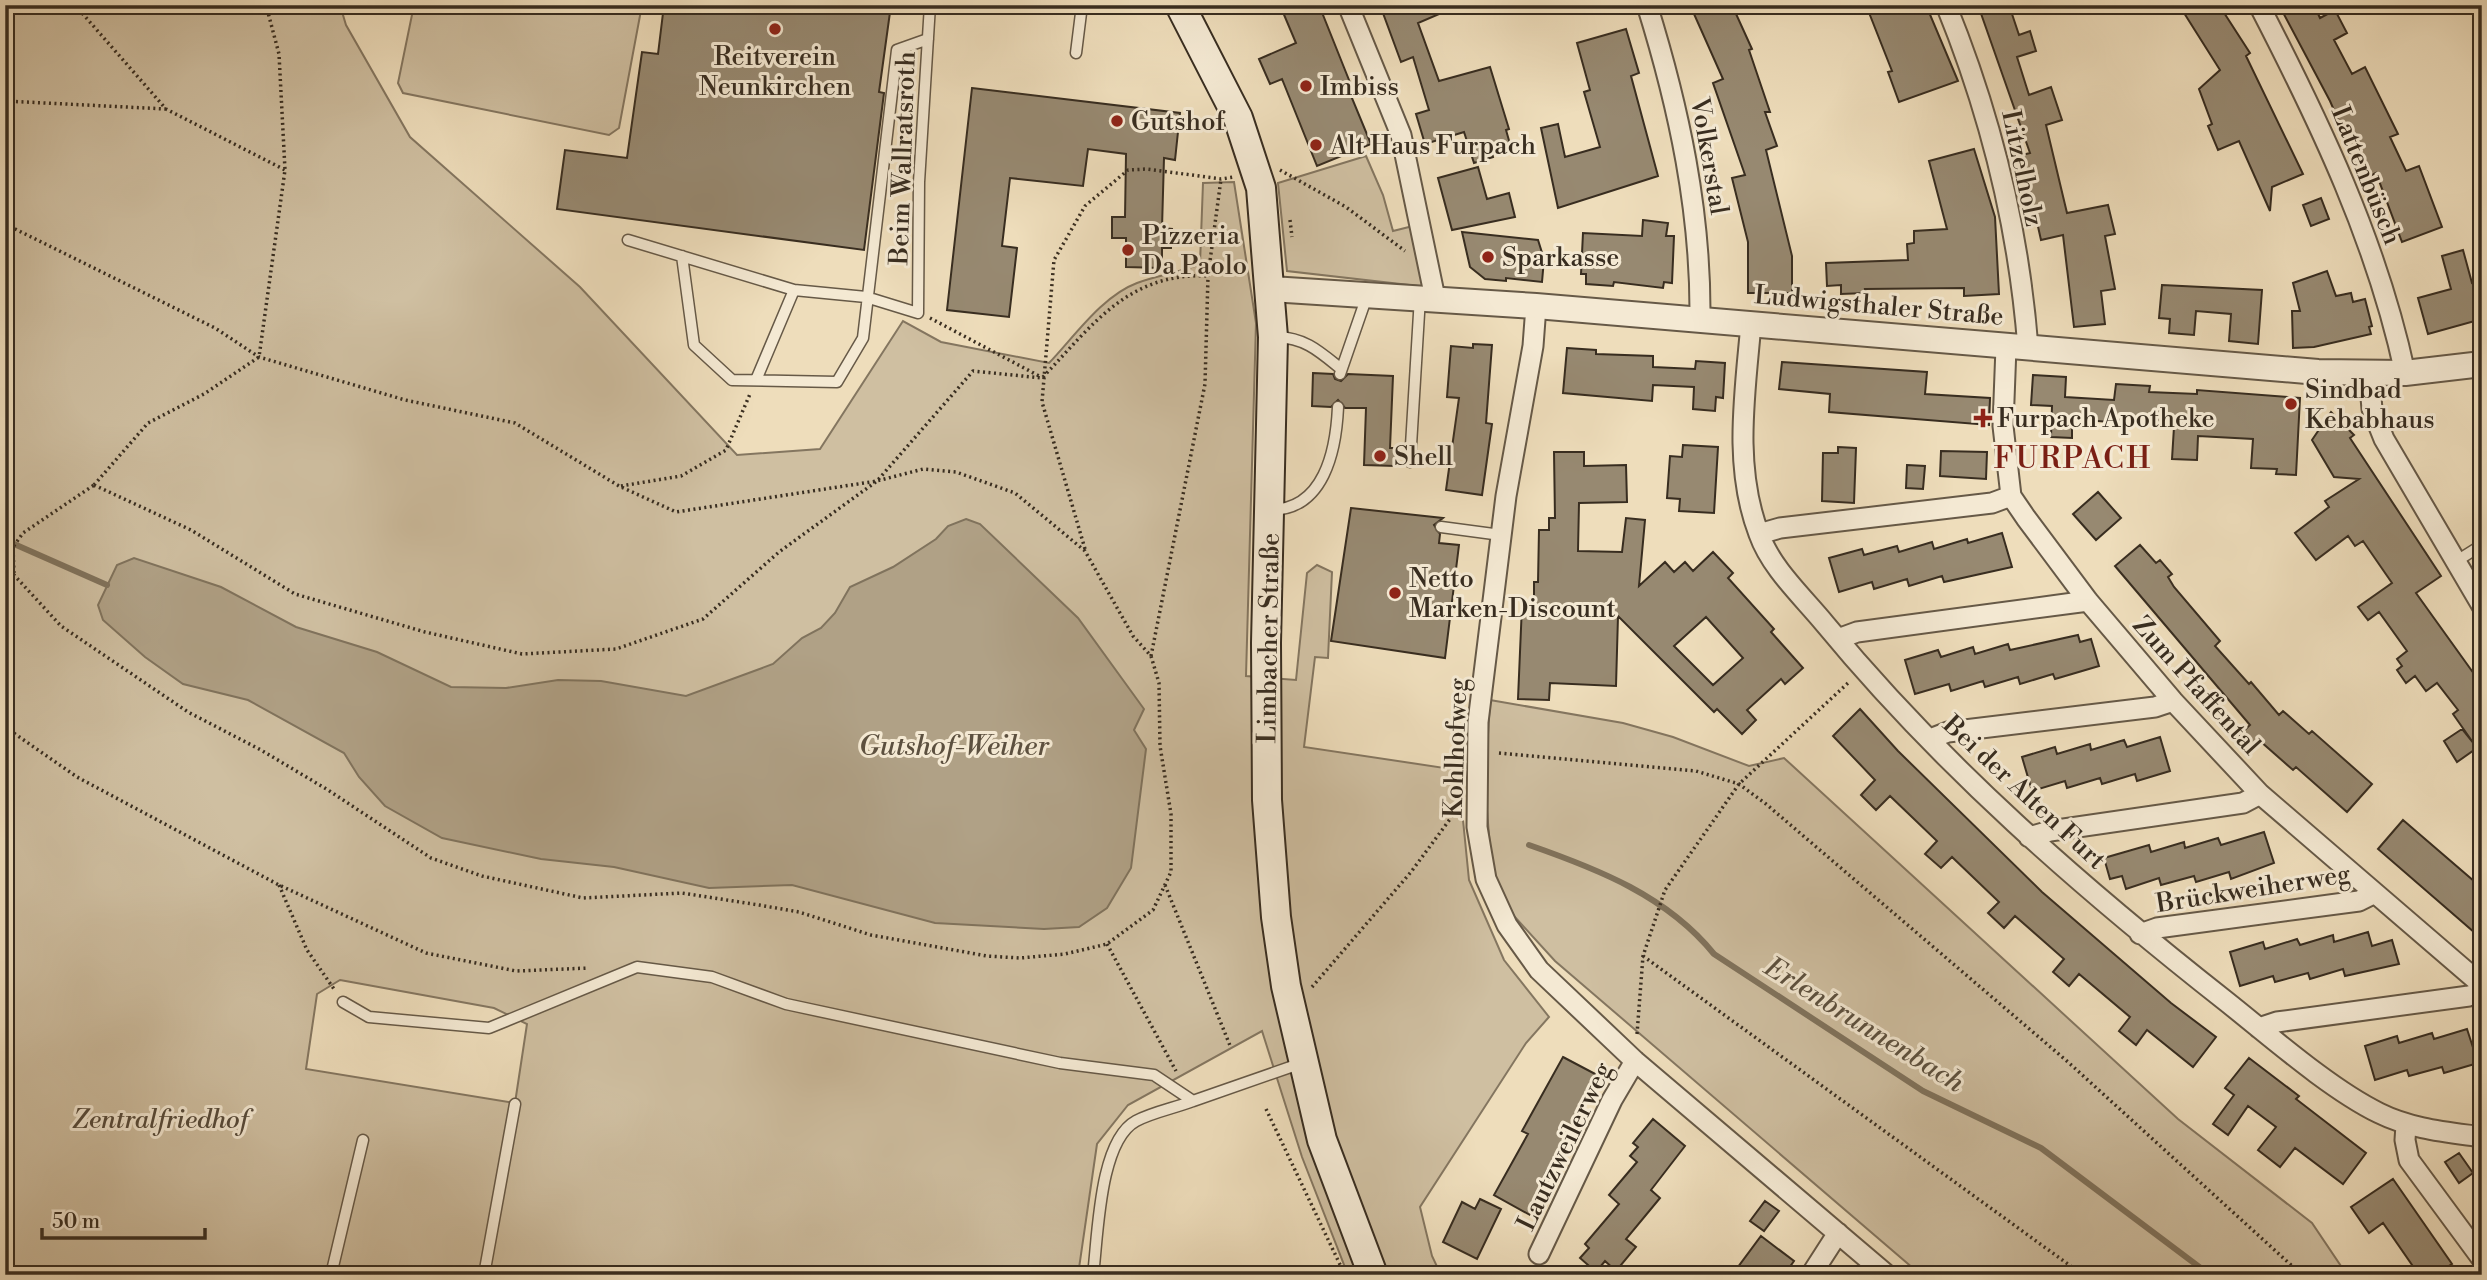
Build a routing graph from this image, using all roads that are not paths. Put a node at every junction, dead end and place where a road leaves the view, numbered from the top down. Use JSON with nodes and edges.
{"nodes":[{"id":1,"x":930,"y":5,"type":"edge"},
{"id":2,"x":1082,"y":5,"type":"edge"},
{"id":3,"x":1180,"y":5,"type":"edge"},
{"id":4,"x":1348,"y":5,"type":"edge"},
{"id":5,"x":1647,"y":5,"type":"edge"},
{"id":6,"x":1946,"y":5,"type":"edge"},
{"id":7,"x":2259,"y":5,"type":"edge"},
{"id":8,"x":928,"y":39,"type":"junction"},
{"id":9,"x":1076,"y":53,"type":"dead end"},
{"id":10,"x":628,"y":240,"type":"dead end"},
{"id":11,"x":682,"y":256,"type":"junction"},
{"id":12,"x":1271,"y":289,"type":"junction"},
{"id":13,"x":794,"y":290,"type":"junction"},
{"id":14,"x":1368,"y":293,"type":"junction"},
{"id":15,"x":866,"y":297,"type":"junction"},
{"id":16,"x":1427,"y":298,"type":"junction"},
{"id":17,"x":1536,"y":306,"type":"junction"},
{"id":18,"x":1700,"y":319,"type":"junction"},
{"id":19,"x":1751,"y":324,"type":"junction"},
{"id":20,"x":1273,"y":337,"type":"junction"},
{"id":21,"x":2017,"y":347,"type":"junction"},
{"id":22,"x":2482,"y":364,"type":"edge"},
{"id":23,"x":2405,"y":373,"type":"junction"},
{"id":24,"x":2369,"y":375,"type":"junction"},
{"id":25,"x":755,"y":380,"type":"junction"},
{"id":26,"x":1338,"y":407,"type":"dead end"},
{"id":27,"x":1410,"y":462,"type":"dead end"},
{"id":28,"x":2011,"y":496,"type":"junction"},
{"id":29,"x":1269,"y":510,"type":"junction"},
{"id":30,"x":1441,"y":527,"type":"dead end"},
{"id":31,"x":1759,"y":534,"type":"junction"},
{"id":32,"x":1502,"y":535,"type":"junction"},
{"id":33,"x":2482,"y":545,"type":"edge"},
{"id":34,"x":2455,"y":562,"type":"junction"},
{"id":35,"x":2088,"y":601,"type":"junction"},
{"id":36,"x":2482,"y":606,"type":"edge"},
{"id":37,"x":1838,"y":639,"type":"junction"},
{"id":38,"x":2173,"y":701,"type":"junction"},
{"id":39,"x":1930,"y":739,"type":"junction"},
{"id":40,"x":2260,"y":794,"type":"junction"},
{"id":41,"x":2029,"y":837,"type":"junction"},
{"id":42,"x":2373,"y":894,"type":"junction"},
{"id":43,"x":2140,"y":934,"type":"junction"},
{"id":44,"x":2482,"y":985,"type":"edge"},
{"id":45,"x":2482,"y":991,"type":"edge"},
{"id":46,"x":343,"y":1002,"type":"road end"},
{"id":47,"x":2259,"y":1028,"type":"junction"},
{"id":48,"x":1635,"y":1061,"type":"junction"},
{"id":49,"x":1303,"y":1063,"type":"junction"},
{"id":50,"x":1193,"y":1101,"type":"junction"},
{"id":51,"x":515,"y":1104,"type":"dead end"},
{"id":52,"x":2406,"y":1125,"type":"junction"},
{"id":53,"x":2482,"y":1137,"type":"edge"},
{"id":54,"x":363,"y":1140,"type":"dead end"},
{"id":55,"x":1838,"y":1233,"type":"junction"},
{"id":56,"x":1539,"y":1254,"type":"dead end"},
{"id":57,"x":2482,"y":1259,"type":"edge"},
{"id":58,"x":331,"y":1275,"type":"edge"},
{"id":59,"x":484,"y":1275,"type":"edge"},
{"id":60,"x":1093,"y":1275,"type":"edge"},
{"id":61,"x":1373,"y":1275,"type":"edge"},
{"id":62,"x":1811,"y":1275,"type":"edge"},
{"id":63,"x":1887,"y":1275,"type":"edge"}],
"edges":[{"from":1,"to":8,"type":"lane","name":"Beim Wallratsroth"},
{"from":2,"to":9,"type":"lane"},
{"from":3,"to":12,"type":"main road","name":"Limbacher Straße"},
{"from":4,"to":16,"type":"street"},
{"from":5,"to":18,"type":"street","name":"Volkerstal"},
{"from":6,"to":21,"type":"street","name":"Litzelholz"},
{"from":7,"to":23,"type":"street","name":"Lattenbüsch"},
{"from":8,"to":15,"type":"lane"},
{"from":8,"to":15,"type":"lane","name":"Beim Wallratsroth"},
{"from":10,"to":11,"type":"lane"},
{"from":11,"to":13,"type":"lane"},
{"from":11,"to":25,"type":"lane"},
{"from":12,"to":14,"type":"street","name":"Ludwigsthaler Straße"},
{"from":12,"to":20,"type":"main road","name":"Limbacher Straße"},
{"from":13,"to":15,"type":"lane"},
{"from":13,"to":25,"type":"lane"},
{"from":14,"to":16,"type":"street","name":"Ludwigsthaler Straße"},
{"from":14,"to":20,"type":"lane"},
{"from":15,"to":25,"type":"lane"},
{"from":16,"to":17,"type":"street","name":"Ludwigsthaler Straße"},
{"from":16,"to":27,"type":"lane"},
{"from":17,"to":18,"type":"street","name":"Ludwigsthaler Straße"},
{"from":17,"to":32,"type":"street","name":"Kohlhofweg"},
{"from":18,"to":19,"type":"street","name":"Ludwigsthaler Straße"},
{"from":19,"to":21,"type":"street","name":"Ludwigsthaler Straße"},
{"from":19,"to":31,"type":"street","name":"Bei der Alten Furt"},
{"from":20,"to":29,"type":"main road","name":"Limbacher Straße"},
{"from":21,"to":24,"type":"street","name":"Ludwigsthaler Straße"},
{"from":21,"to":28,"type":"street","name":"Zum Pfaffental"},
{"from":22,"to":23,"type":"street","name":"Ludwigsthaler Straße"},
{"from":23,"to":24,"type":"street","name":"Ludwigsthaler Straße"},
{"from":24,"to":34,"type":"street"},
{"from":26,"to":29,"type":"lane"},
{"from":28,"to":31,"type":"street"},
{"from":28,"to":35,"type":"street","name":"Zum Pfaffental"},
{"from":29,"to":49,"type":"main road","name":"Limbacher Straße"},
{"from":30,"to":32,"type":"lane"},
{"from":31,"to":37,"type":"street","name":"Bei der Alten Furt"},
{"from":32,"to":48,"type":"street","name":"Kohlhofweg"},
{"from":33,"to":34,"type":"lane"},
{"from":34,"to":36,"type":"street"},
{"from":35,"to":37,"type":"street"},
{"from":35,"to":38,"type":"street","name":"Zum Pfaffental"},
{"from":37,"to":39,"type":"street","name":"Bei der Alten Furt"},
{"from":38,"to":39,"type":"street"},
{"from":38,"to":40,"type":"street","name":"Zum Pfaffental"},
{"from":39,"to":41,"type":"street","name":"Bei der Alten Furt"},
{"from":40,"to":41,"type":"street"},
{"from":40,"to":42,"type":"street","name":"Zum Pfaffental"},
{"from":41,"to":43,"type":"street","name":"Bei der Alten Furt"},
{"from":42,"to":43,"type":"street","name":"Brückweiherweg"},
{"from":42,"to":44,"type":"street","name":"Zum Pfaffental"},
{"from":43,"to":47,"type":"street","name":"Bei der Alten Furt"},
{"from":45,"to":47,"type":"street"},
{"from":46,"to":50,"type":"lane"},
{"from":47,"to":52,"type":"street","name":"Bei der Alten Furt"},
{"from":48,"to":55,"type":"street","name":"Kohlhofweg"},
{"from":48,"to":56,"type":"street","name":"Lautzweilerweg"},
{"from":49,"to":50,"type":"lane"},
{"from":49,"to":61,"type":"main road","name":"Limbacher Straße"},
{"from":50,"to":60,"type":"lane"},
{"from":51,"to":59,"type":"lane"},
{"from":52,"to":53,"type":"street","name":"Bei der Alten Furt"},
{"from":52,"to":57,"type":"street"},
{"from":54,"to":58,"type":"lane"},
{"from":55,"to":62,"type":"street"},
{"from":55,"to":63,"type":"street","name":"Kohlhofweg"}]}
